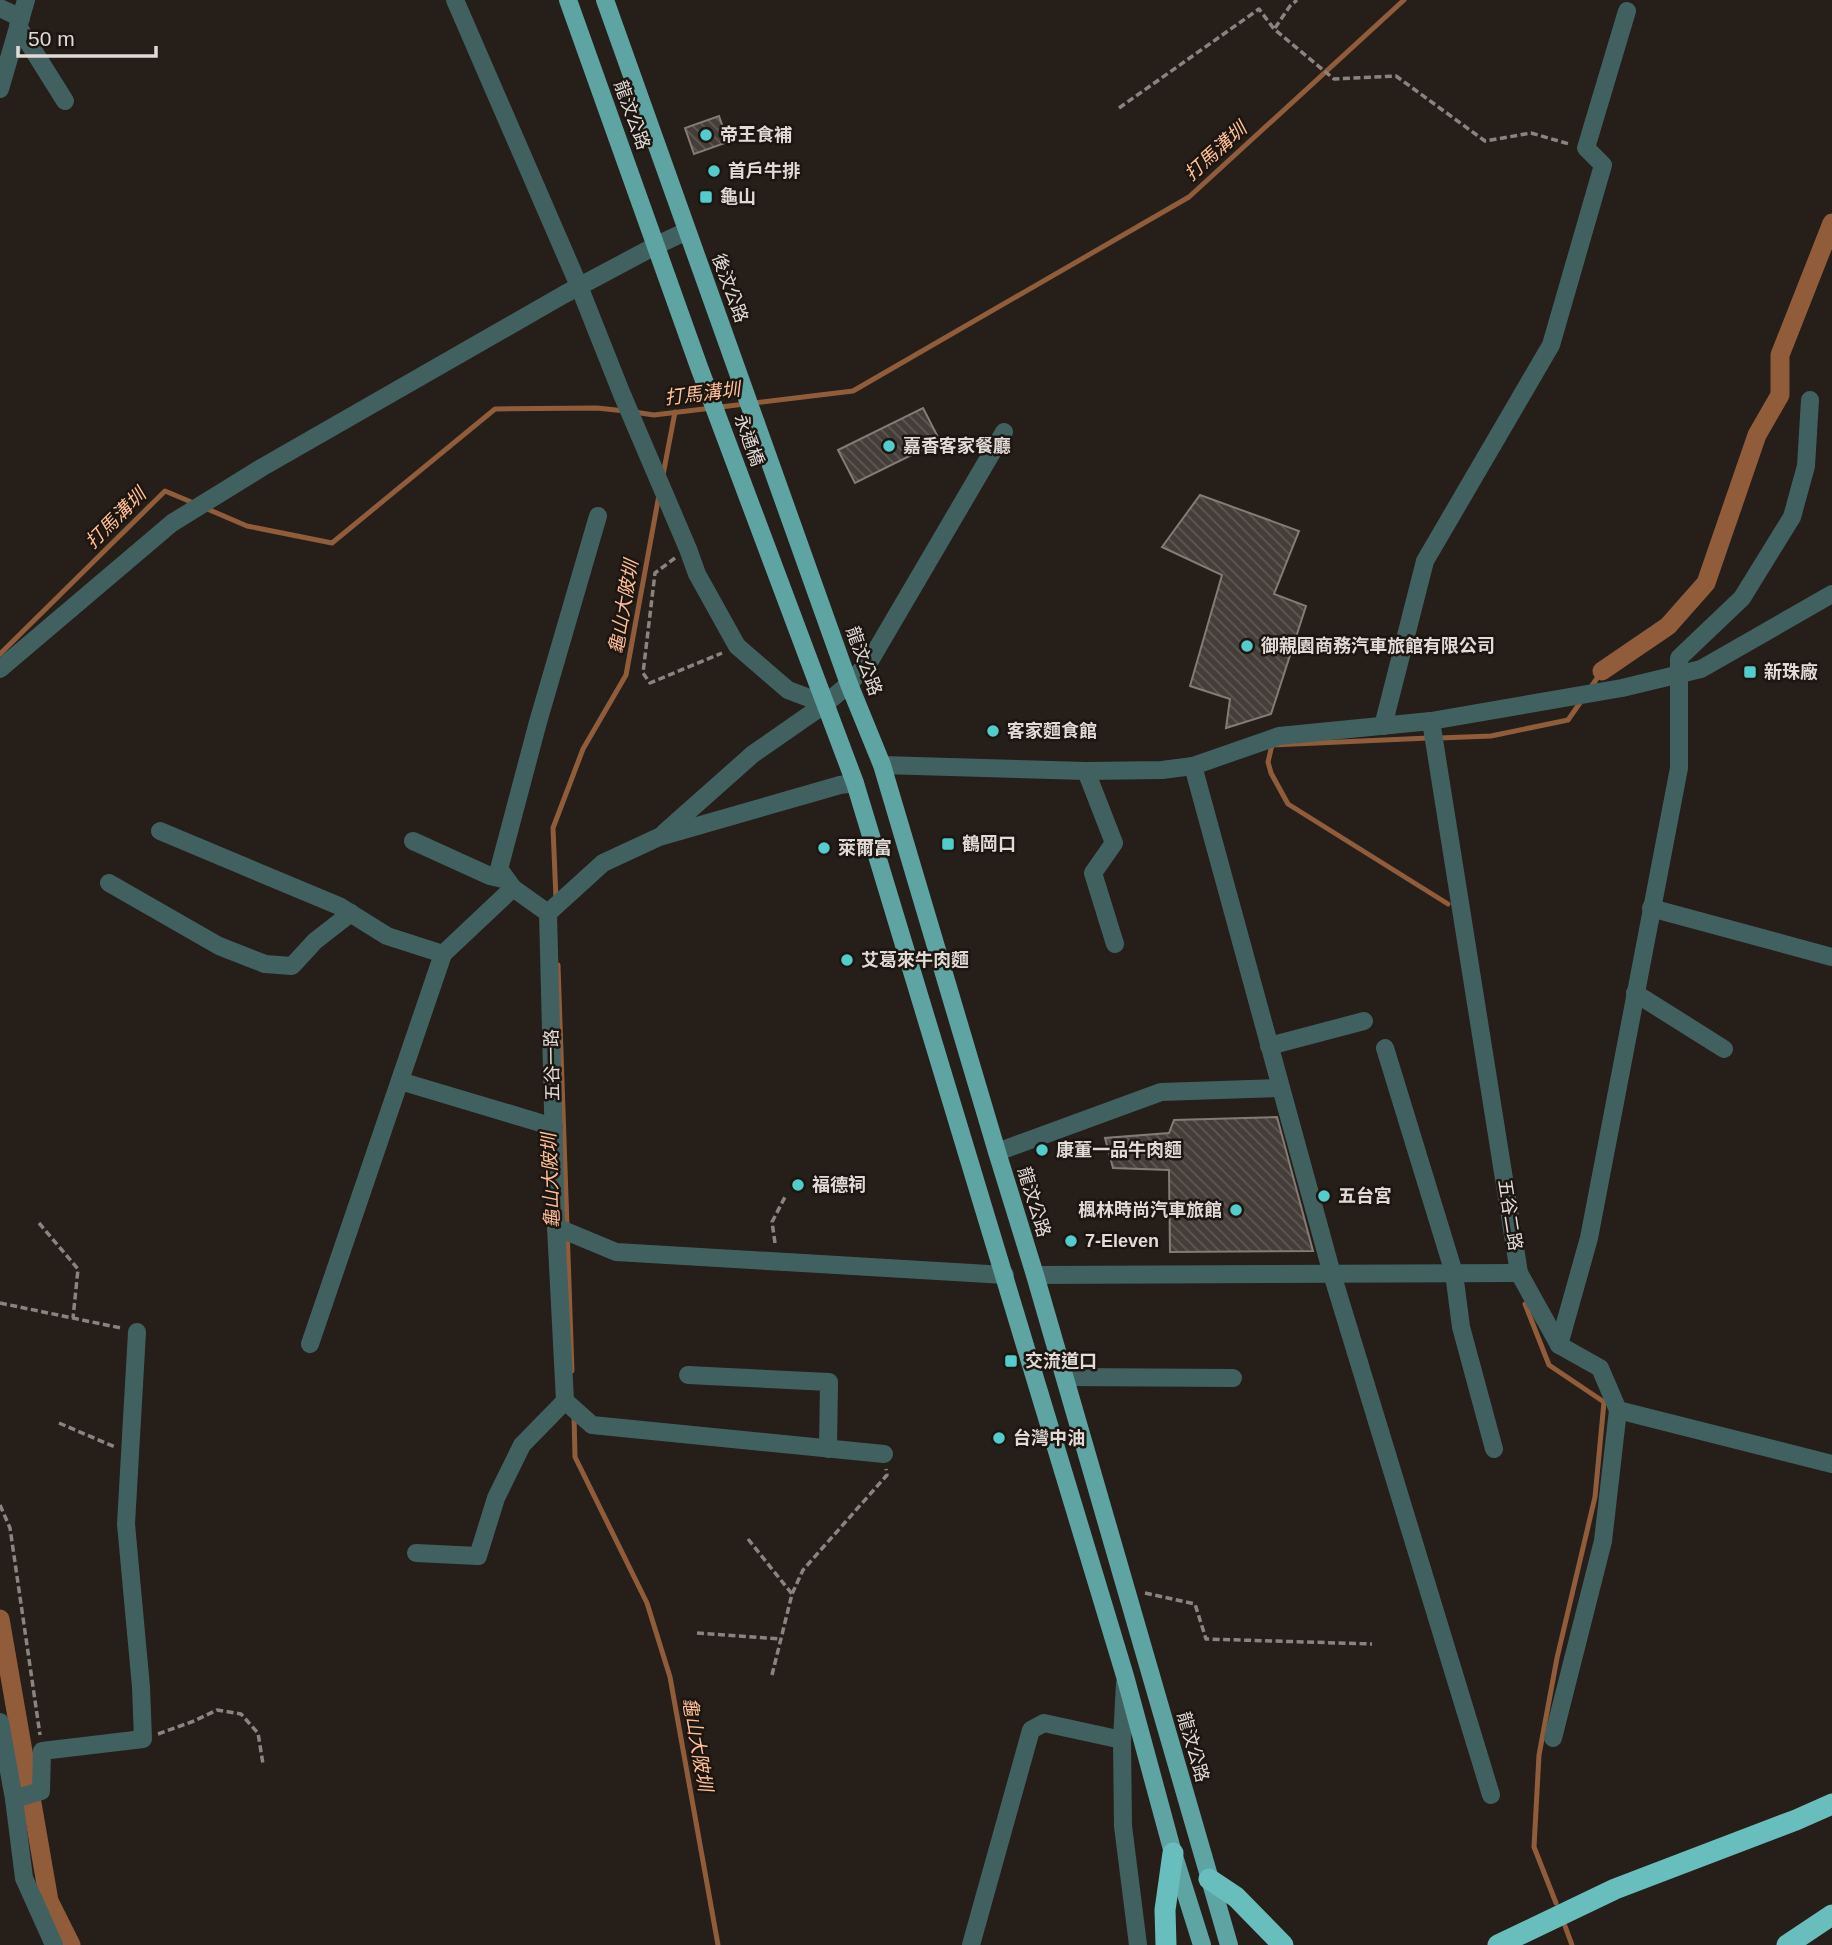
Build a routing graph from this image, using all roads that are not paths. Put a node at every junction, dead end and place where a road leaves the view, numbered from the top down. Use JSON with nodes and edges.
{"nodes":[{"id":1,"x":455,"y":0,"type":"edge"},
{"id":2,"x":568,"y":0,"type":"edge"},
{"id":3,"x":605,"y":0,"type":"edge"},
{"id":4,"x":0,"y":8,"type":"edge"},
{"id":5,"x":1626,"y":10,"type":"dead end"},
{"id":6,"x":22,"y":15,"type":"edge"},
{"id":7,"x":2,"y":77,"type":"edge"},
{"id":8,"x":65,"y":101,"type":"dead end"},
{"id":9,"x":687,"y":231,"type":"junction"},
{"id":10,"x":657,"y":244,"type":"junction"},
{"id":11,"x":579,"y":286,"type":"junction"},
{"id":12,"x":733,"y":360,"type":"joint"},
{"id":13,"x":1810,"y":400,"type":"dead end"},
{"id":14,"x":1004,"y":432,"type":"dead end"},
{"id":15,"x":776,"y":480,"type":"joint"},
{"id":16,"x":598,"y":516,"type":"dead end"},
{"id":17,"x":1832,"y":594,"type":"edge"},
{"id":18,"x":0,"y":669,"type":"edge"},
{"id":19,"x":1679,"y":673,"type":"junction"},
{"id":20,"x":849,"y":684,"type":"junction"},
{"id":21,"x":825,"y":704,"type":"junction"},
{"id":22,"x":1383,"y":726,"type":"junction"},
{"id":23,"x":1432,"y":727,"type":"junction"},
{"id":24,"x":882,"y":765,"type":"junction"},
{"id":25,"x":1193,"y":766,"type":"junction"},
{"id":26,"x":1086,"y":771,"type":"junction"},
{"id":27,"x":855,"y":783,"type":"junction"},
{"id":28,"x":160,"y":831,"type":"dead end"},
{"id":29,"x":659,"y":837,"type":"junction"},
{"id":30,"x":413,"y":841,"type":"dead end"},
{"id":31,"x":109,"y":883,"type":"dead end"},
{"id":32,"x":510,"y":884,"type":"junction"},
{"id":33,"x":1651,"y":908,"type":"junction"},
{"id":34,"x":351,"y":913,"type":"junction"},
{"id":35,"x":548,"y":913,"type":"junction"},
{"id":36,"x":1115,"y":944,"type":"dead end"},
{"id":37,"x":443,"y":954,"type":"junction"},
{"id":38,"x":1832,"y":957,"type":"edge"},
{"id":39,"x":1635,"y":993,"type":"junction"},
{"id":40,"x":1364,"y":1021,"type":"dead end"},
{"id":41,"x":1269,"y":1046,"type":"junction"},
{"id":42,"x":1385,"y":1048,"type":"dead end"},
{"id":43,"x":1724,"y":1049,"type":"dead end"},
{"id":44,"x":400,"y":1081,"type":"junction"},
{"id":45,"x":1281,"y":1088,"type":"junction"},
{"id":46,"x":554,"y":1127,"type":"junction"},
{"id":47,"x":997,"y":1152,"type":"junction"},
{"id":48,"x":556,"y":1227,"type":"junction"},
{"id":49,"x":1454,"y":1273,"type":"junction"},
{"id":50,"x":1519,"y":1273,"type":"junction"},
{"id":51,"x":1332,"y":1274,"type":"junction"},
{"id":52,"x":1005,"y":1275,"type":"junction"},
{"id":53,"x":1035,"y":1275,"type":"junction"},
{"id":54,"x":137,"y":1332,"type":"road end"},
{"id":55,"x":310,"y":1344,"type":"dead end"},
{"id":56,"x":1559,"y":1345,"type":"junction"},
{"id":57,"x":688,"y":1375,"type":"dead end"},
{"id":58,"x":1065,"y":1377,"type":"junction"},
{"id":59,"x":1233,"y":1378,"type":"dead end"},
{"id":60,"x":566,"y":1401,"type":"junction"},
{"id":61,"x":1618,"y":1410,"type":"junction"},
{"id":62,"x":828,"y":1449,"type":"junction"},
{"id":63,"x":1494,"y":1449,"type":"dead end"},
{"id":64,"x":884,"y":1454,"type":"road end"},
{"id":65,"x":1832,"y":1464,"type":"edge"},
{"id":66,"x":416,"y":1553,"type":"dead end"},
{"id":67,"x":1125,"y":1676,"type":"junction"},
{"id":68,"x":0,"y":1722,"type":"edge"},
{"id":69,"x":1553,"y":1738,"type":"dead end"},
{"id":70,"x":1122,"y":1740,"type":"junction"},
{"id":71,"x":1491,"y":1795,"type":"dead end"},
{"id":72,"x":1832,"y":1804,"type":"edge"},
{"id":73,"x":10,"y":1806,"type":"edge"},
{"id":74,"x":1173,"y":1853,"type":"junction"},
{"id":75,"x":1209,"y":1879,"type":"junction"},
{"id":76,"x":1832,"y":1915,"type":"edge"},
{"id":77,"x":54,"y":1945,"type":"edge"},
{"id":78,"x":971,"y":1945,"type":"edge"},
{"id":79,"x":1138,"y":1945,"type":"edge"},
{"id":80,"x":1166,"y":1945,"type":"edge"},
{"id":81,"x":1202,"y":1945,"type":"edge"},
{"id":82,"x":1229,"y":1945,"type":"edge"},
{"id":83,"x":1283,"y":1945,"type":"edge"},
{"id":84,"x":1498,"y":1945,"type":"edge"},
{"id":85,"x":1787,"y":1945,"type":"edge"}],
"edges":[{"from":1,"to":11,"type":"street"},
{"from":2,"to":10,"type":"main road","name":"龍汶公路"},
{"from":3,"to":9,"type":"main road","name":"龍汶公路"},
{"from":4,"to":6,"type":"street"},
{"from":5,"to":22,"type":"street"},
{"from":6,"to":7,"type":"street"},
{"from":6,"to":8,"type":"street"},
{"from":9,"to":10,"type":"street"},
{"from":9,"to":12,"type":"main road","name":"後汶公路"},
{"from":10,"to":11,"type":"street"},
{"from":10,"to":21,"type":"main road","name":"永通橋"},
{"from":11,"to":18,"type":"street"},
{"from":11,"to":21,"type":"street"},
{"from":12,"to":15,"type":"main road","name":"永通橋"},
{"from":13,"to":19,"type":"street"},
{"from":14,"to":20,"type":"street"},
{"from":15,"to":20,"type":"main road","name":"龍汶公路"},
{"from":16,"to":32,"type":"street"},
{"from":17,"to":19,"type":"street"},
{"from":19,"to":23,"type":"street"},
{"from":19,"to":33,"type":"street"},
{"from":20,"to":21,"type":"street"},
{"from":20,"to":24,"type":"main road","name":"龍汶公路"},
{"from":21,"to":27,"type":"main road"},
{"from":21,"to":29,"type":"street"},
{"from":22,"to":23,"type":"street"},
{"from":22,"to":25,"type":"street"},
{"from":23,"to":50,"type":"street","name":"五谷二路"},
{"from":24,"to":26,"type":"street"},
{"from":24,"to":27,"type":"main road"},
{"from":24,"to":47,"type":"main road","name":"龍汶公路"},
{"from":25,"to":26,"type":"street"},
{"from":25,"to":41,"type":"street"},
{"from":26,"to":36,"type":"street"},
{"from":27,"to":29,"type":"street"},
{"from":27,"to":52,"type":"main road"},
{"from":28,"to":34,"type":"street"},
{"from":29,"to":35,"type":"street"},
{"from":30,"to":32,"type":"street"},
{"from":31,"to":34,"type":"street"},
{"from":32,"to":35,"type":"street"},
{"from":32,"to":37,"type":"street"},
{"from":33,"to":38,"type":"street"},
{"from":33,"to":39,"type":"street"},
{"from":34,"to":37,"type":"street"},
{"from":35,"to":46,"type":"street","name":"五谷一路"},
{"from":37,"to":44,"type":"street"},
{"from":39,"to":43,"type":"street"},
{"from":39,"to":56,"type":"street"},
{"from":40,"to":41,"type":"street"},
{"from":41,"to":45,"type":"street"},
{"from":42,"to":49,"type":"street"},
{"from":44,"to":46,"type":"street"},
{"from":44,"to":55,"type":"street"},
{"from":45,"to":47,"type":"street"},
{"from":45,"to":51,"type":"street"},
{"from":46,"to":48,"type":"street","name":"五谷一路"},
{"from":47,"to":53,"type":"main road","name":"龍汶公路"},
{"from":48,"to":52,"type":"street"},
{"from":48,"to":60,"type":"street","name":"五谷一路"},
{"from":49,"to":50,"type":"street","name":"五谷二路"},
{"from":49,"to":51,"type":"street","name":"五谷二路"},
{"from":49,"to":63,"type":"street"},
{"from":50,"to":56,"type":"street"},
{"from":51,"to":53,"type":"street","name":"五谷二路"},
{"from":51,"to":71,"type":"street"},
{"from":52,"to":67,"type":"main road"},
{"from":53,"to":58,"type":"main road","name":"龍汶公路"},
{"from":54,"to":73,"type":"street"},
{"from":56,"to":61,"type":"street"},
{"from":57,"to":62,"type":"street"},
{"from":58,"to":59,"type":"street"},
{"from":58,"to":75,"type":"main road","name":"龍汶公路"},
{"from":60,"to":62,"type":"street"},
{"from":60,"to":66,"type":"street"},
{"from":61,"to":65,"type":"street"},
{"from":61,"to":69,"type":"street"},
{"from":62,"to":64,"type":"street"},
{"from":67,"to":70,"type":"street"},
{"from":67,"to":74,"type":"main road"},
{"from":68,"to":73,"type":"street"},
{"from":70,"to":78,"type":"street"},
{"from":70,"to":79,"type":"street"},
{"from":72,"to":84,"type":"highway"},
{"from":73,"to":77,"type":"street"},
{"from":74,"to":80,"type":"highway"},
{"from":74,"to":81,"type":"main road"},
{"from":75,"to":82,"type":"main road","name":"龍汶公路"},
{"from":75,"to":83,"type":"highway"},
{"from":76,"to":85,"type":"highway"}]}
